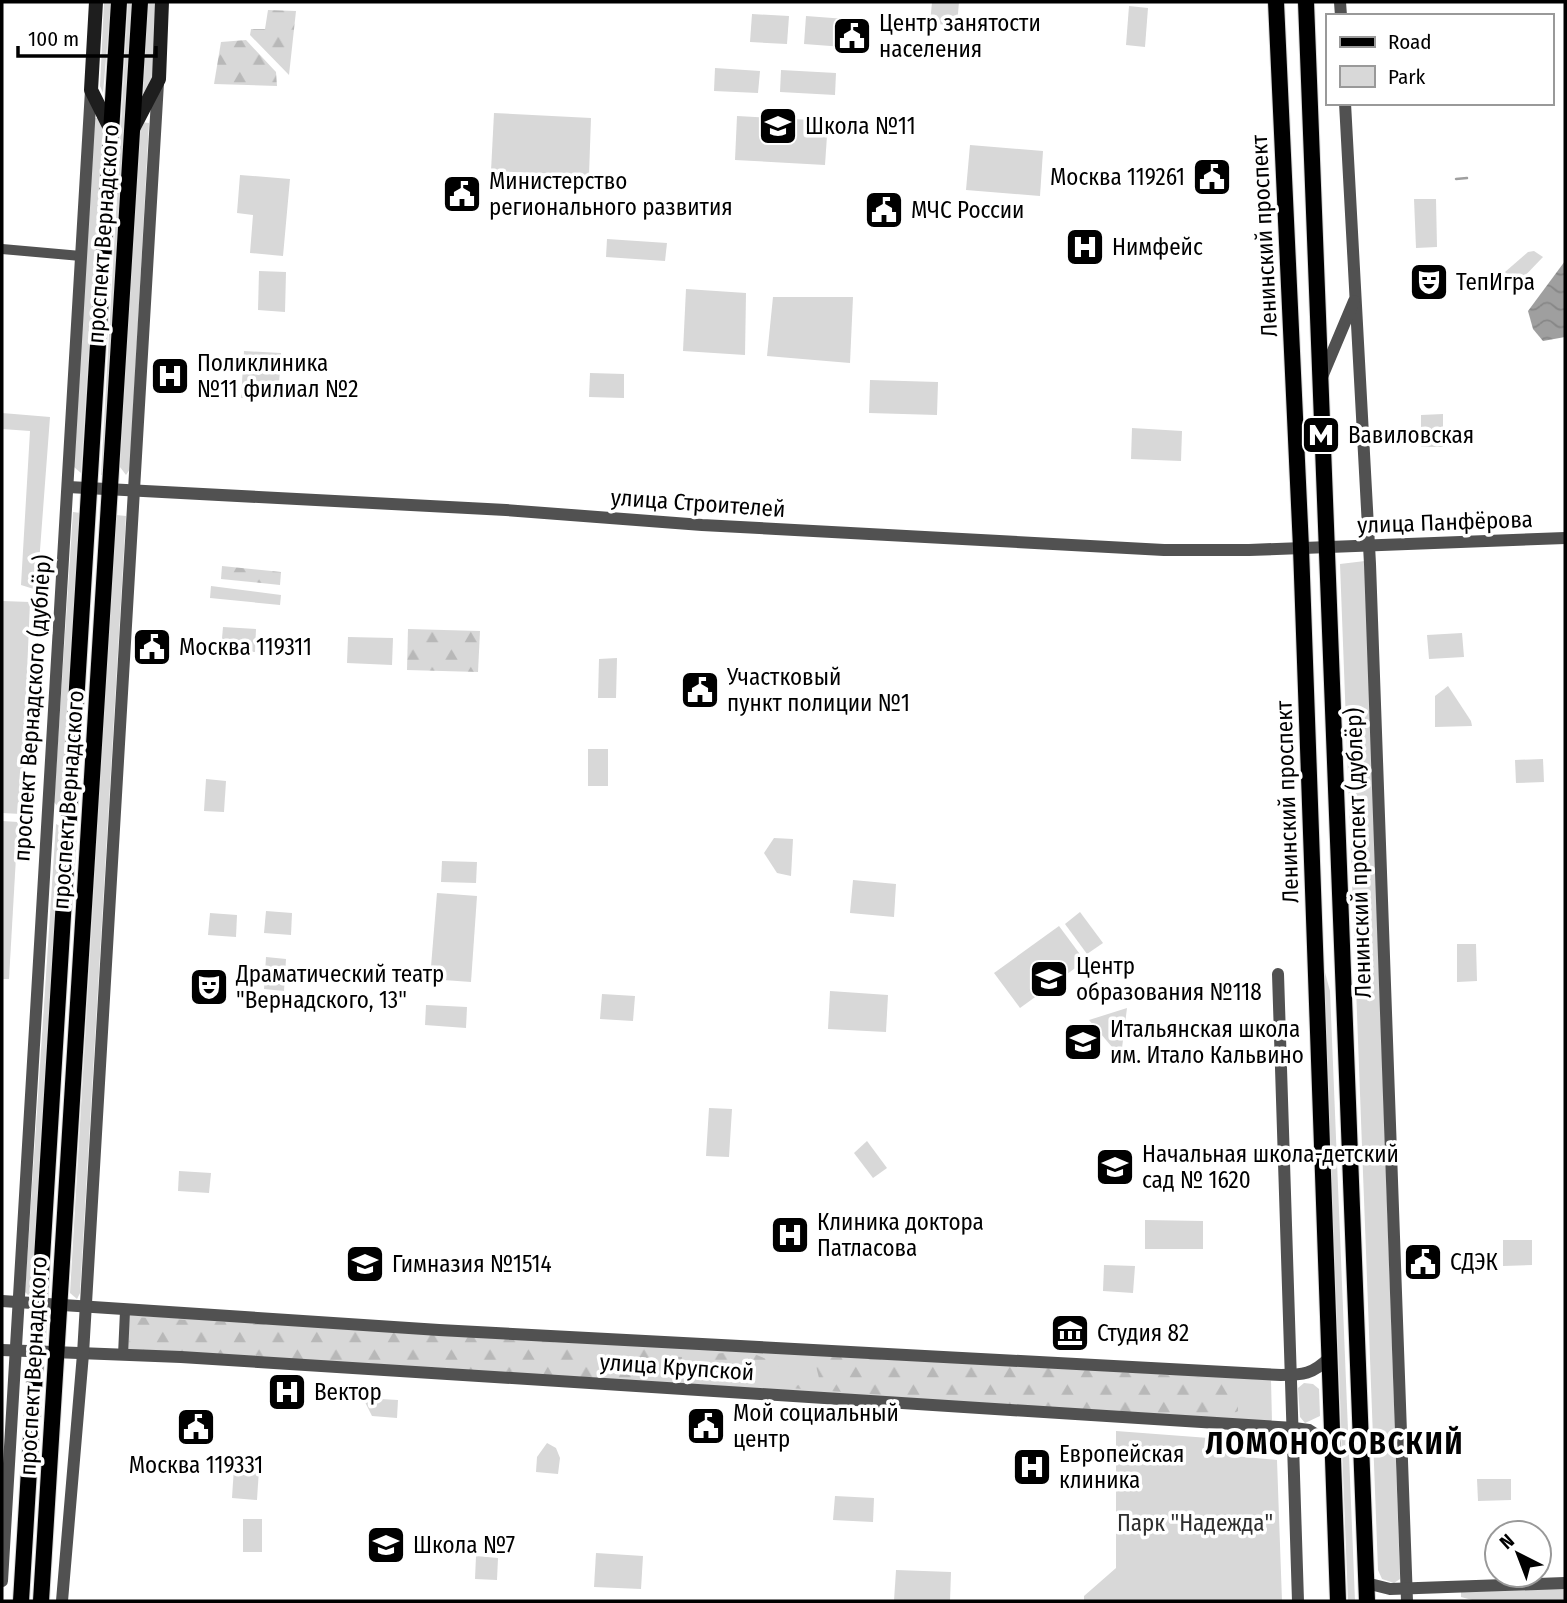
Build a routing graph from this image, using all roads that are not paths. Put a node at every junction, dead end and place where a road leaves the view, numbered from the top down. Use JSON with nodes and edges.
{"nodes":[{"id":1,"x":96,"y":2,"type":"edge"},
{"id":2,"x":119,"y":2,"type":"edge"},
{"id":3,"x":140,"y":2,"type":"edge"},
{"id":4,"x":162,"y":2,"type":"edge"},
{"id":5,"x":1276,"y":2,"type":"edge"},
{"id":6,"x":1306,"y":2,"type":"edge"},
{"id":7,"x":159,"y":79,"type":"junction"},
{"id":8,"x":90,"y":90,"type":"junction"},
{"id":9,"x":1345,"y":105,"type":"edge"},
{"id":10,"x":111,"y":130,"type":"junction"},
{"id":11,"x":132,"y":130,"type":"junction"},
{"id":12,"x":2,"y":249,"type":"edge"},
{"id":13,"x":82,"y":256,"type":"junction"},
{"id":14,"x":1355,"y":299,"type":"junction"},
{"id":15,"x":1320,"y":381,"type":"junction"},
{"id":16,"x":68,"y":487,"type":"junction"},
{"id":17,"x":91,"y":489,"type":"junction"},
{"id":18,"x":110,"y":490,"type":"junction"},
{"id":19,"x":135,"y":492,"type":"junction"},
{"id":20,"x":1565,"y":538,"type":"edge"},
{"id":21,"x":1368,"y":546,"type":"junction"},
{"id":22,"x":1326,"y":547,"type":"junction"},
{"id":23,"x":1301,"y":548,"type":"junction"},
{"id":24,"x":72,"y":799,"type":"junction"},
{"id":25,"x":47,"y":826,"type":"junction"},
{"id":26,"x":1278,"y":974,"type":"dead end"},
{"id":27,"x":2,"y":1301,"type":"edge"},
{"id":28,"x":18,"y":1303,"type":"junction"},
{"id":29,"x":41,"y":1306,"type":"junction"},
{"id":30,"x":59,"y":1307,"type":"junction"},
{"id":31,"x":86,"y":1309,"type":"junction"},
{"id":32,"x":125,"y":1311,"type":"junction"},
{"id":33,"x":8,"y":1351,"type":"edge"},
{"id":34,"x":38,"y":1352,"type":"junction"},
{"id":35,"x":57,"y":1353,"type":"junction"},
{"id":36,"x":83,"y":1354,"type":"junction"},
{"id":37,"x":122,"y":1355,"type":"junction"},
{"id":38,"x":1329,"y":1358,"type":"junction"},
{"id":39,"x":1292,"y":1375,"type":"junction"},
{"id":40,"x":1294,"y":1428,"type":"junction"},
{"id":41,"x":1333,"y":1445,"type":"junction"},
{"id":42,"x":2,"y":1581,"type":"edge"},
{"id":43,"x":1366,"y":1583,"type":"junction"},
{"id":44,"x":1565,"y":1583,"type":"edge"},
{"id":45,"x":1407,"y":1595,"type":"edge"},
{"id":46,"x":1434,"y":1595,"type":"edge"},
{"id":47,"x":21,"y":1601,"type":"edge"},
{"id":48,"x":41,"y":1601,"type":"edge"},
{"id":49,"x":62,"y":1601,"type":"edge"},
{"id":50,"x":1298,"y":1601,"type":"edge"},
{"id":51,"x":1338,"y":1601,"type":"edge"},
{"id":52,"x":1367,"y":1601,"type":"edge"}],
"edges":[{"from":1,"to":8,"type":"main road","name":"проспект Вернадского (дублёр)"},
{"from":2,"to":10,"type":"main road","name":"проспект Вернадского"},
{"from":3,"to":11,"type":"main road","name":"проспект Вернадского"},
{"from":4,"to":7,"type":"main road"},
{"from":5,"to":23,"type":"main road","name":"Ленинский проспект"},
{"from":6,"to":15,"type":"main road"},
{"from":7,"to":11,"type":"main road"},
{"from":7,"to":19,"type":"street"},
{"from":8,"to":10,"type":"main road"},
{"from":8,"to":13,"type":"street","name":"проспект Вернадского (дублёр)"},
{"from":9,"to":14,"type":"street","name":"Ленинский проспект (дублёр)"},
{"from":10,"to":17,"type":"main road","name":"проспект Вернадского"},
{"from":11,"to":18,"type":"main road","name":"проспект Вернадского"},
{"from":12,"to":13,"type":"street"},
{"from":13,"to":16,"type":"street","name":"проспект Вернадского (дублёр)"},
{"from":14,"to":15,"type":"street"},
{"from":14,"to":21,"type":"street","name":"Ленинский проспект (дублёр)"},
{"from":15,"to":22,"type":"main road"},
{"from":16,"to":17,"type":"street","name":"улица Строителей"},
{"from":16,"to":25,"type":"street","name":"проспект Вернадского (дублёр)"},
{"from":17,"to":18,"type":"street","name":"улица Строителей"},
{"from":17,"to":24,"type":"main road","name":"проспект Вернадского"},
{"from":18,"to":19,"type":"street","name":"улица Строителей"},
{"from":18,"to":30,"type":"main road","name":"проспект Вернадского"},
{"from":19,"to":23,"type":"street","name":"улица Строителей"},
{"from":19,"to":31,"type":"street"},
{"from":20,"to":21,"type":"street","name":"улица Панфёрова"},
{"from":21,"to":22,"type":"street","name":"улица Панфёрова"},
{"from":21,"to":45,"type":"street","name":"Ленинский проспект (дублёр)"},
{"from":22,"to":23,"type":"street","name":"улица Строителей"},
{"from":22,"to":43,"type":"main road"},
{"from":23,"to":38,"type":"main road","name":"Ленинский проспект"},
{"from":24,"to":25,"type":"street"},
{"from":24,"to":29,"type":"main road","name":"проспект Вернадского"},
{"from":25,"to":28,"type":"street","name":"проспект Вернадского (дублёр)"},
{"from":26,"to":39,"type":"street"},
{"from":27,"to":28,"type":"street","name":"улица Крупской"},
{"from":28,"to":29,"type":"street","name":"улица Крупской"},
{"from":28,"to":33,"type":"street","name":"проспект Вернадского (дублёр)"},
{"from":29,"to":30,"type":"street","name":"улица Крупской"},
{"from":29,"to":34,"type":"main road","name":"проспект Вернадского"},
{"from":30,"to":31,"type":"street","name":"улица Крупской"},
{"from":30,"to":35,"type":"main road","name":"проспект Вернадского"},
{"from":31,"to":32,"type":"street","name":"улица Крупской"},
{"from":31,"to":36,"type":"street"},
{"from":32,"to":37,"type":"street"},
{"from":32,"to":39,"type":"street","name":"улица Крупской"},
{"from":33,"to":34,"type":"street","name":"улица Крупской"},
{"from":33,"to":42,"type":"street","name":"проспект Вернадского (дублёр)"},
{"from":34,"to":35,"type":"street","name":"улица Крупской"},
{"from":34,"to":47,"type":"main road","name":"проспект Вернадского"},
{"from":35,"to":36,"type":"street","name":"улица Крупской"},
{"from":35,"to":48,"type":"main road","name":"проспект Вернадского"},
{"from":36,"to":37,"type":"street","name":"улица Крупской"},
{"from":36,"to":49,"type":"street"},
{"from":37,"to":40,"type":"street","name":"улица Крупской"},
{"from":38,"to":39,"type":"street","name":"улица Крупской"},
{"from":38,"to":41,"type":"main road","name":"Ленинский проспект"},
{"from":39,"to":40,"type":"street"},
{"from":40,"to":41,"type":"street","name":"улица Крупской"},
{"from":40,"to":50,"type":"street"},
{"from":41,"to":51,"type":"main road","name":"Ленинский проспект"},
{"from":43,"to":45,"type":"street"},
{"from":43,"to":52,"type":"main road"},
{"from":44,"to":46,"type":"street"},
{"from":45,"to":46,"type":"street"}]}
